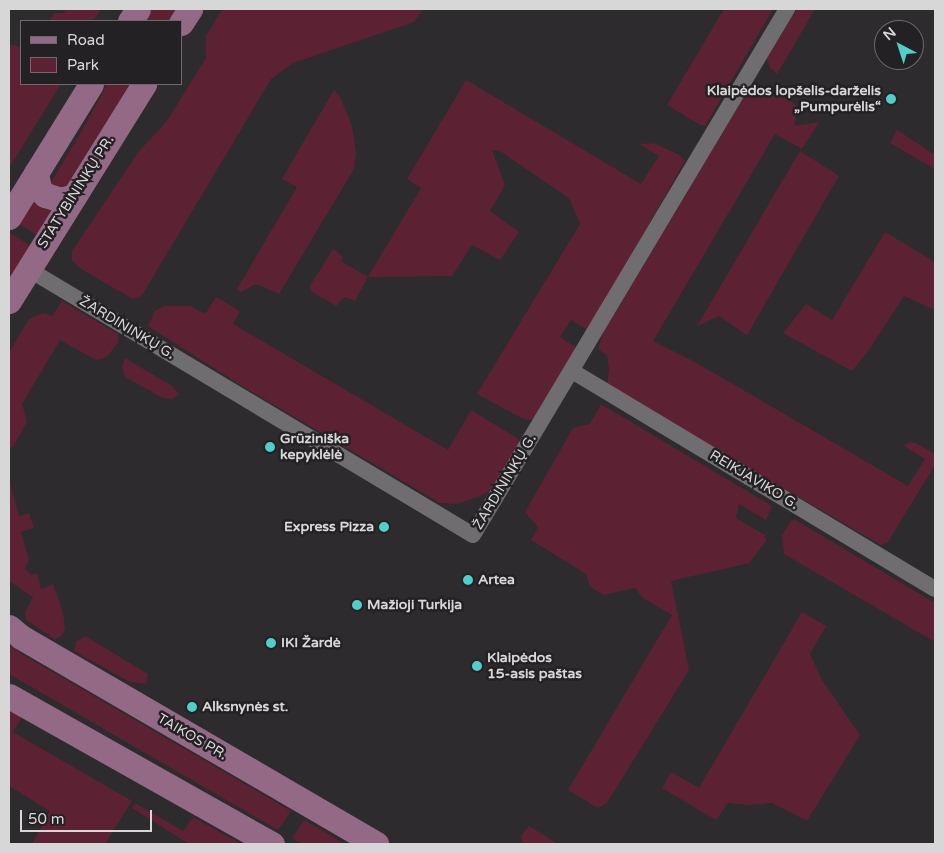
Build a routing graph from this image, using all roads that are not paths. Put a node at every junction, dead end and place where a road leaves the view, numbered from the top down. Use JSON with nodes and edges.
{"nodes":[{"id":1,"x":138,"y":9,"type":"edge"},
{"id":2,"x":190,"y":9,"type":"edge"},
{"id":3,"x":787,"y":9,"type":"edge"},
{"id":4,"x":131,"y":20,"type":"edge"},
{"id":5,"x":182,"y":22,"type":"edge"},
{"id":6,"x":90,"y":85,"type":"edge"},
{"id":7,"x":143,"y":85,"type":"edge"},
{"id":8,"x":36,"y":173,"type":"junction"},
{"id":9,"x":74,"y":196,"type":"junction"},
{"id":10,"x":9,"y":217,"type":"edge"},
{"id":11,"x":28,"y":269,"type":"junction"},
{"id":12,"x":9,"y":301,"type":"edge"},
{"id":13,"x":572,"y":371,"type":"junction"},
{"id":14,"x":935,"y":589,"type":"edge"},
{"id":15,"x":9,"y":627,"type":"edge"},
{"id":16,"x":9,"y":696,"type":"edge"},
{"id":17,"x":272,"y":844,"type":"edge"},
{"id":18,"x":376,"y":844,"type":"edge"}],
"edges":[{"from":1,"to":4,"type":"main road"},
{"from":2,"to":5,"type":"main road"},
{"from":3,"to":13,"type":"street","name":"ŽARDININKŲ G."},
{"from":6,"to":8,"type":"main road"},
{"from":7,"to":9,"type":"main road","name":"STATYBININKŲ PR."},
{"from":8,"to":9,"type":"main road"},
{"from":8,"to":10,"type":"main road"},
{"from":9,"to":11,"type":"main road","name":"STATYBININKŲ PR."},
{"from":11,"to":12,"type":"main road","name":"STATYBININKŲ PR."},
{"from":11,"to":13,"type":"street","name":"ŽARDININKŲ G."},
{"from":13,"to":14,"type":"street","name":"REIKJAVIKO G."},
{"from":15,"to":18,"type":"main road","name":"TAIKOS PR."},
{"from":16,"to":17,"type":"main road"}]}
